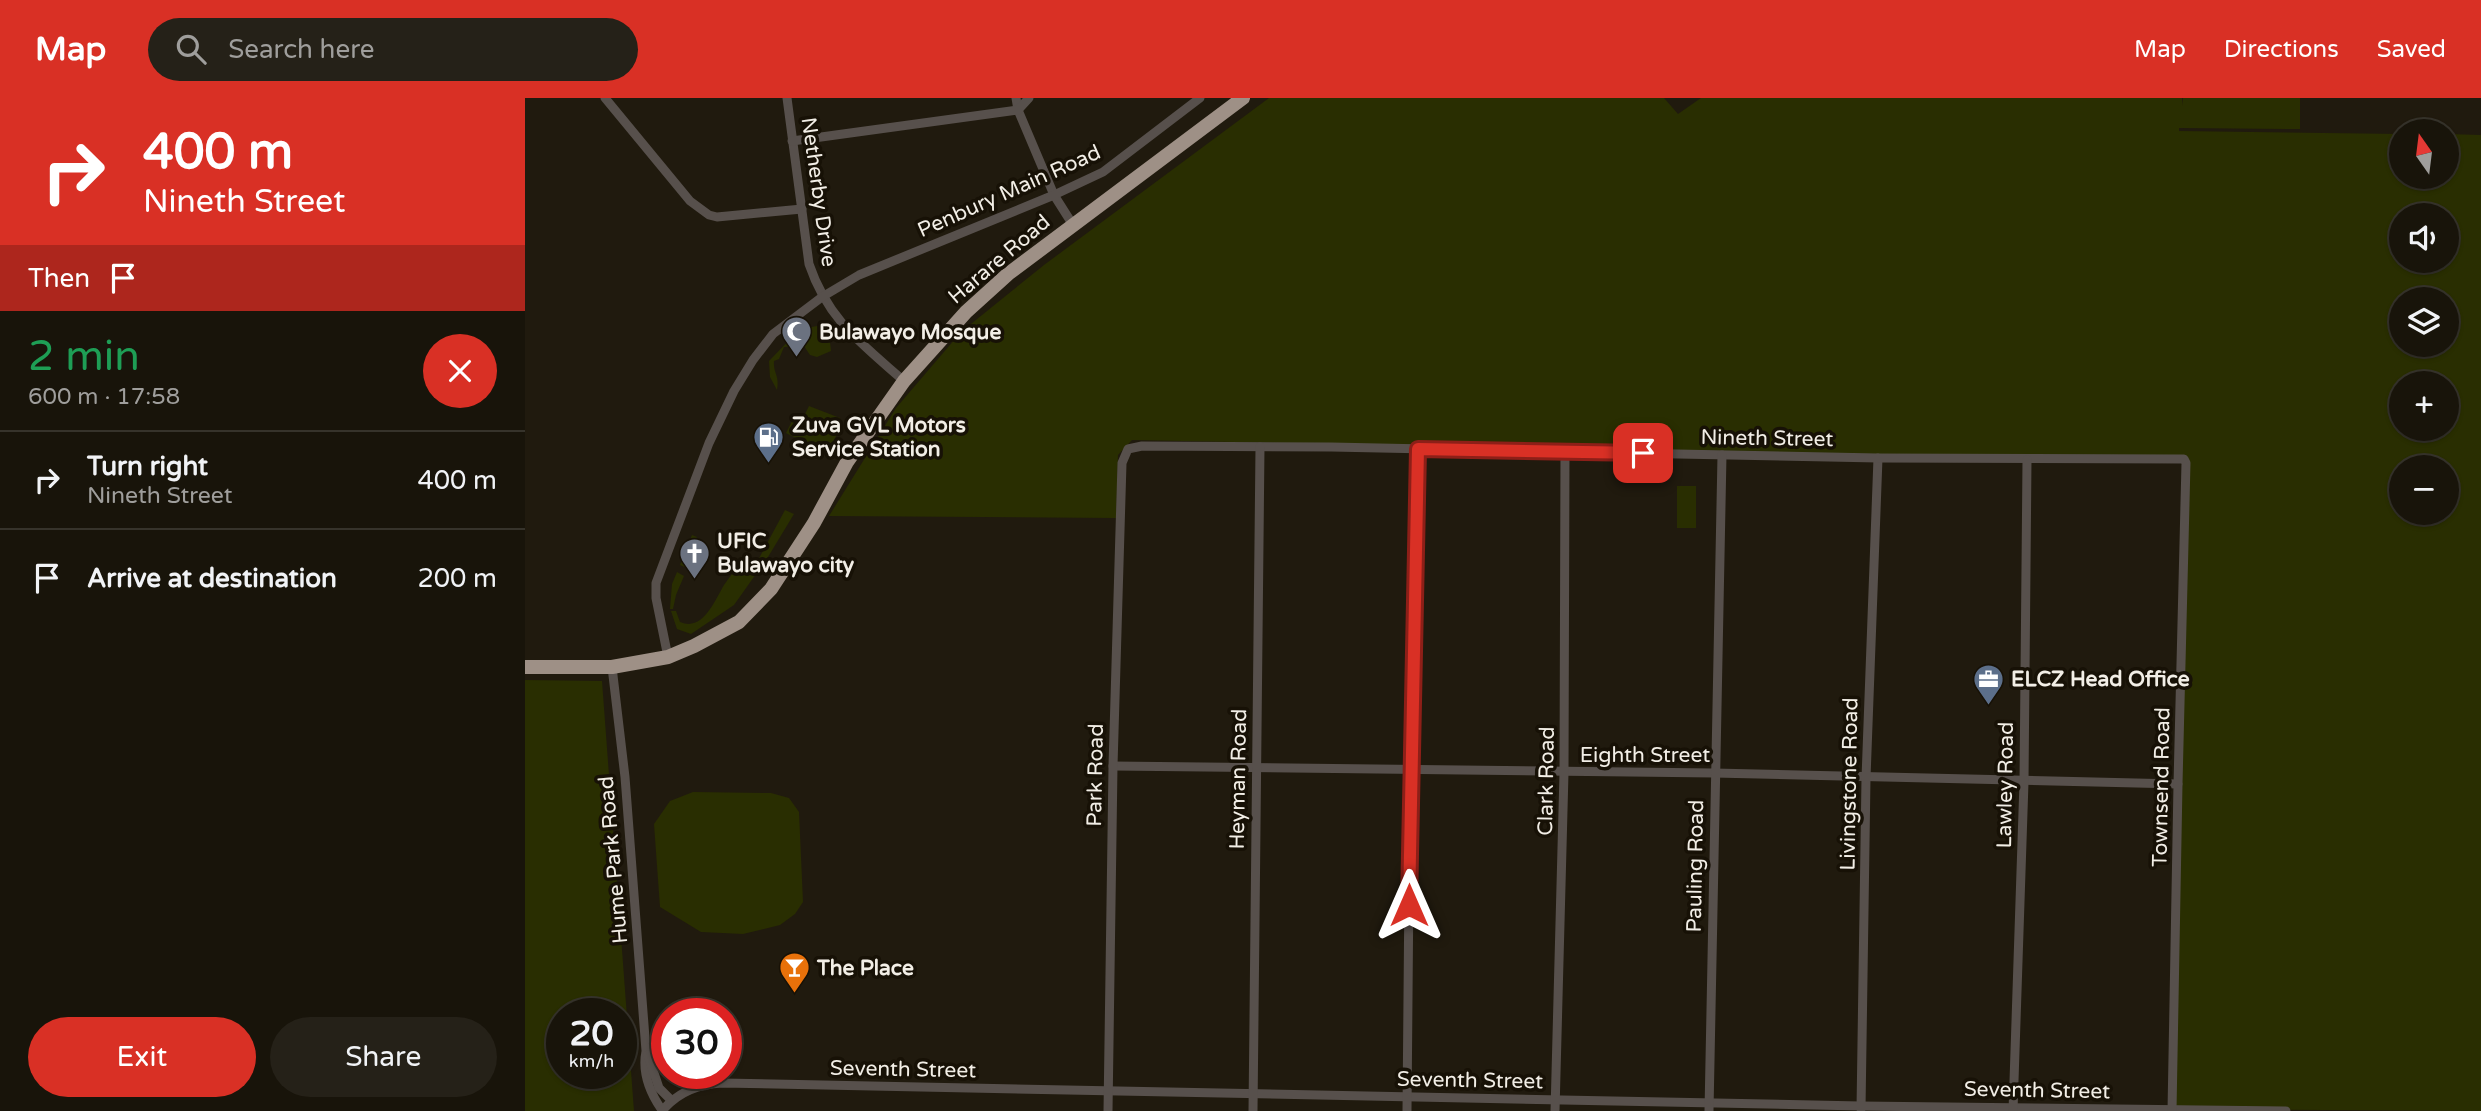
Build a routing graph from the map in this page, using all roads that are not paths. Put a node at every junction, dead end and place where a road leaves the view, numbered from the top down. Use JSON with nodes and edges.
{"nodes":[{"id":1,"x":605,"y":98,"type":"edge"},
{"id":2,"x":787,"y":98,"type":"edge"},
{"id":3,"x":1016,"y":98,"type":"edge"},
{"id":4,"x":1029,"y":98,"type":"edge"},
{"id":5,"x":1200,"y":98,"type":"edge"},
{"id":6,"x":1243,"y":98,"type":"edge"},
{"id":7,"x":1018,"y":110,"type":"junction"},
{"id":8,"x":793,"y":141,"type":"junction"},
{"id":9,"x":1054,"y":195,"type":"junction"},
{"id":10,"x":801,"y":209,"type":"junction"},
{"id":11,"x":1073,"y":225,"type":"junction"},
{"id":12,"x":822,"y":297,"type":"junction"},
{"id":13,"x":904,"y":381,"type":"junction"},
{"id":14,"x":1134,"y":446,"type":"joint"},
{"id":15,"x":1260,"y":447,"type":"junction"},
{"id":16,"x":1418,"y":449,"type":"junction"},
{"id":17,"x":1565,"y":451,"type":"junction"},
{"id":18,"x":1722,"y":454,"type":"junction"},
{"id":19,"x":1878,"y":458,"type":"junction"},
{"id":20,"x":2027,"y":460,"type":"junction"},
{"id":21,"x":2186,"y":463,"type":"joint"},
{"id":22,"x":668,"y":657,"type":"junction"},
{"id":23,"x":525,"y":667,"type":"edge"},
{"id":24,"x":612,"y":667,"type":"junction"},
{"id":25,"x":1113,"y":766,"type":"junction"},
{"id":26,"x":1255,"y":767,"type":"junction"},
{"id":27,"x":1410,"y":769,"type":"junction"},
{"id":28,"x":1565,"y":773,"type":"junction"},
{"id":29,"x":1714,"y":773,"type":"junction"},
{"id":30,"x":1866,"y":778,"type":"junction"},
{"id":31,"x":2024,"y":782,"type":"junction"},
{"id":32,"x":2178,"y":784,"type":"junction"},
{"id":33,"x":646,"y":1051,"type":"junction"},
{"id":34,"x":1108,"y":1090,"type":"junction"},
{"id":35,"x":1254,"y":1094,"type":"junction"},
{"id":36,"x":1408,"y":1096,"type":"junction"},
{"id":37,"x":1555,"y":1099,"type":"junction"},
{"id":38,"x":671,"y":1100,"type":"junction"},
{"id":39,"x":1709,"y":1107,"type":"edge"},
{"id":40,"x":1861,"y":1108,"type":"edge"},
{"id":41,"x":2013,"y":1109,"type":"edge"},
{"id":42,"x":2172,"y":1110,"type":"edge"},
{"id":43,"x":662,"y":1111,"type":"edge"},
{"id":44,"x":1108,"y":1111,"type":"edge"},
{"id":45,"x":1253,"y":1111,"type":"edge"},
{"id":46,"x":1407,"y":1111,"type":"edge"},
{"id":47,"x":1555,"y":1111,"type":"edge"},
{"id":48,"x":2286,"y":1111,"type":"edge"}],
"edges":[{"from":1,"to":10,"type":"street"},
{"from":2,"to":8,"type":"street","name":"Netherby Drive"},
{"from":3,"to":7,"type":"street"},
{"from":4,"to":7,"type":"street"},
{"from":5,"to":9,"type":"street","name":"Penbury Main Road"},
{"from":6,"to":11,"type":"highway","name":"Harare Road"},
{"from":7,"to":8,"type":"street"},
{"from":7,"to":9,"type":"street"},
{"from":8,"to":10,"type":"street","name":"Netherby Drive"},
{"from":9,"to":11,"type":"street"},
{"from":9,"to":12,"type":"street","name":"Penbury Main Road"},
{"from":10,"to":12,"type":"street","name":"Netherby Drive"},
{"from":11,"to":13,"type":"highway","name":"Harare Road"},
{"from":12,"to":13,"type":"street","name":"Netherby Drive"},
{"from":12,"to":22,"type":"street","name":"Penbury Main Road"},
{"from":13,"to":22,"type":"highway","name":"Harare Road"},
{"from":14,"to":15,"type":"street","name":"Nineth Street"},
{"from":14,"to":25,"type":"street","name":"Park Road"},
{"from":15,"to":16,"type":"street","name":"Nineth Street"},
{"from":15,"to":26,"type":"street","name":"Heyman Road"},
{"from":16,"to":17,"type":"street","name":"Nineth Street"},
{"from":16,"to":27,"type":"street"},
{"from":17,"to":18,"type":"street","name":"Nineth Street"},
{"from":17,"to":28,"type":"street","name":"Clark Road"},
{"from":18,"to":19,"type":"street","name":"Nineth Street"},
{"from":18,"to":29,"type":"street","name":"Pauling Road"},
{"from":19,"to":20,"type":"street","name":"Nineth Street"},
{"from":19,"to":30,"type":"street","name":"Livingstone Road"},
{"from":20,"to":21,"type":"street","name":"Nineth Street"},
{"from":20,"to":31,"type":"street","name":"Lawley Road"},
{"from":21,"to":32,"type":"street","name":"Townsend Road"},
{"from":22,"to":24,"type":"highway","name":"Harare Road"},
{"from":23,"to":24,"type":"highway","name":"Harare Road"},
{"from":24,"to":33,"type":"street","name":"Hume Park Road"},
{"from":25,"to":26,"type":"street","name":"Eighth Street"},
{"from":25,"to":34,"type":"street","name":"Park Road"},
{"from":26,"to":27,"type":"street","name":"Eighth Street"},
{"from":26,"to":35,"type":"street","name":"Heyman Road"},
{"from":27,"to":28,"type":"street","name":"Eighth Street"},
{"from":27,"to":36,"type":"street"},
{"from":28,"to":29,"type":"street","name":"Eighth Street"},
{"from":28,"to":37,"type":"street","name":"Clark Road"},
{"from":29,"to":30,"type":"street","name":"Eighth Street"},
{"from":29,"to":39,"type":"street","name":"Pauling Road"},
{"from":30,"to":31,"type":"street","name":"Eighth Street"},
{"from":30,"to":40,"type":"street","name":"Livingstone Road"},
{"from":31,"to":32,"type":"street","name":"Eighth Street"},
{"from":31,"to":41,"type":"street","name":"Lawley Road"},
{"from":32,"to":42,"type":"street","name":"Townsend Road"},
{"from":33,"to":38,"type":"street","name":"Hume Park Road"},
{"from":33,"to":43,"type":"street","name":"Hume Park Road"},
{"from":34,"to":35,"type":"street","name":"Seventh Street"},
{"from":34,"to":38,"type":"street","name":"Seventh Street"},
{"from":34,"to":44,"type":"street","name":"Park Road"},
{"from":35,"to":36,"type":"street","name":"Seventh Street"},
{"from":35,"to":45,"type":"street","name":"Heyman Road"},
{"from":36,"to":37,"type":"street","name":"Seventh Street"},
{"from":36,"to":46,"type":"street"},
{"from":37,"to":39,"type":"street","name":"Seventh Street"},
{"from":37,"to":47,"type":"street","name":"Clark Road"},
{"from":38,"to":43,"type":"street","name":"Seventh Street"},
{"from":39,"to":40,"type":"street","name":"Seventh Street"},
{"from":40,"to":41,"type":"street","name":"Seventh Street"},
{"from":41,"to":42,"type":"street","name":"Seventh Street"},
{"from":42,"to":48,"type":"street","name":"Seventh Street"}]}
